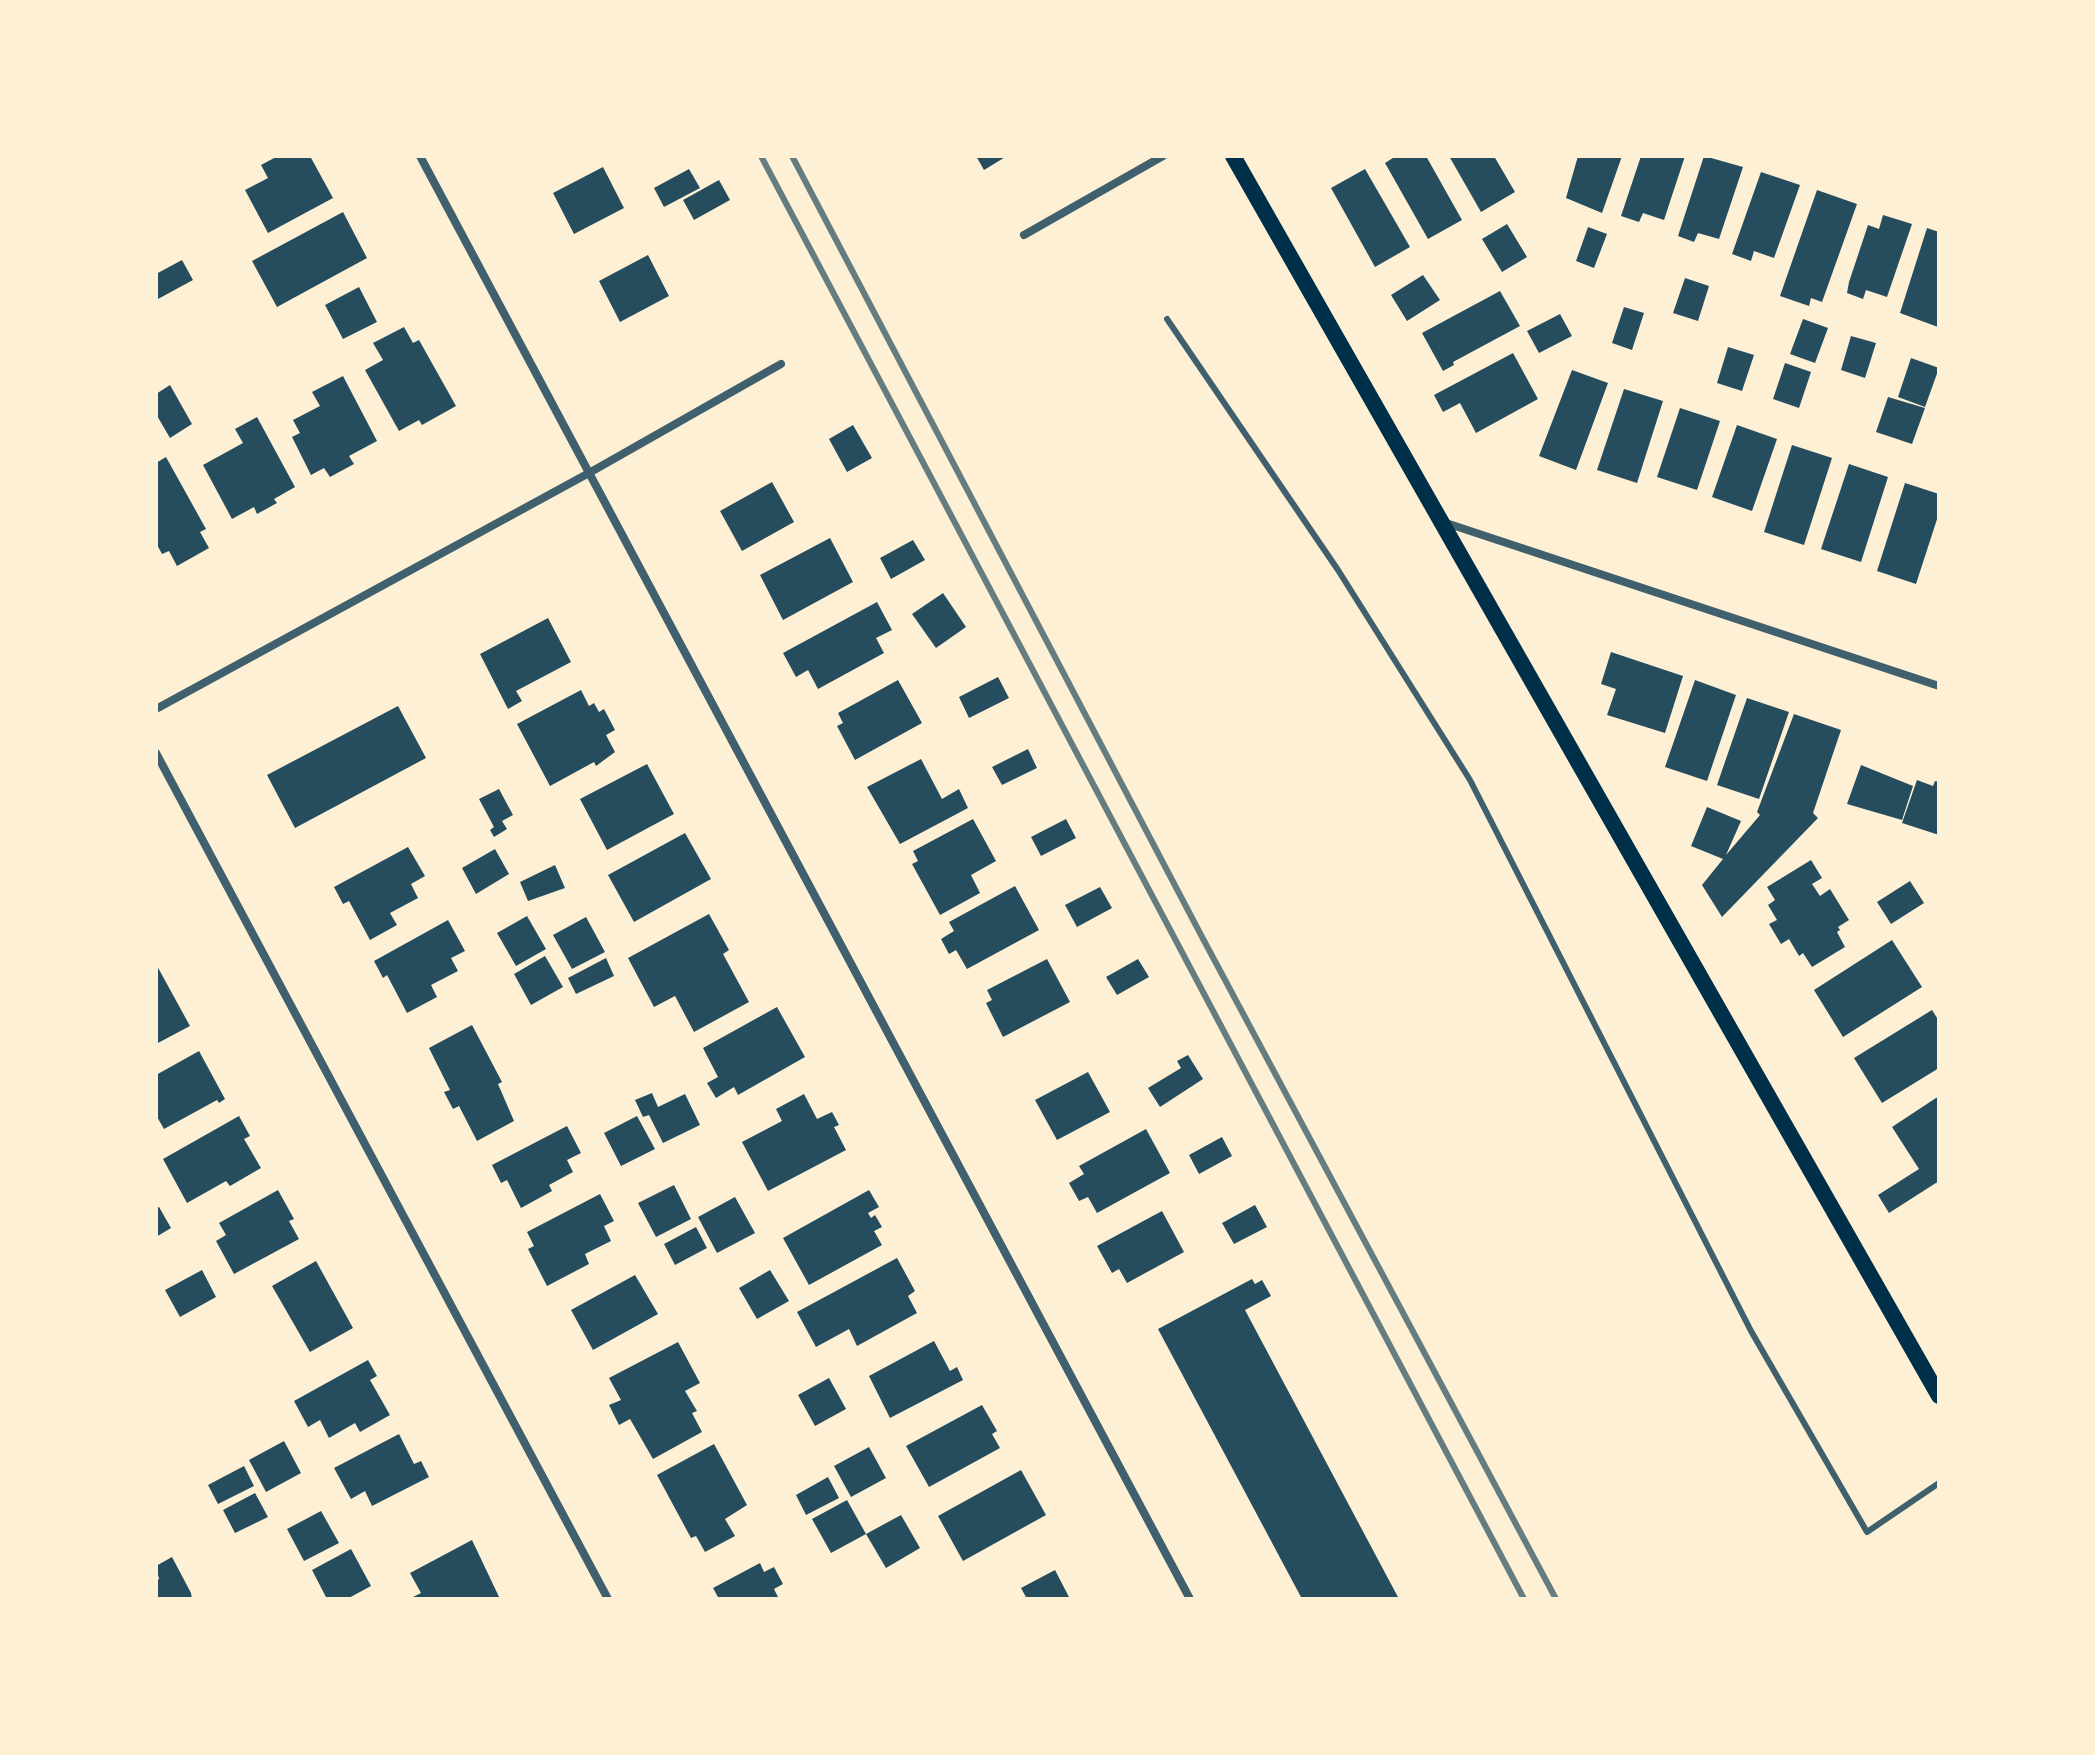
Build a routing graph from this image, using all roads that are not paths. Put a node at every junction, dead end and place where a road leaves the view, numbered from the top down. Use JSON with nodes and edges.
{"nodes":[{"id":1,"x":420,"y":156,"type":"edge"},
{"id":2,"x":1163,"y":156,"type":"edge"},
{"id":3,"x":1233,"y":156,"type":"edge"},
{"id":4,"x":1024,"y":235,"type":"dead end"},
{"id":5,"x":1167,"y":319,"type":"dead end"},
{"id":6,"x":781,"y":364,"type":"dead end"},
{"id":7,"x":589,"y":473,"type":"junction"},
{"id":8,"x":1438,"y":521,"type":"junction"},
{"id":9,"x":1939,"y":686,"type":"edge"},
{"id":10,"x":156,"y":709,"type":"edge"},
{"id":11,"x":156,"y":753,"type":"edge"},
{"id":12,"x":1939,"y":1396,"type":"edge"},
{"id":13,"x":1939,"y":1483,"type":"edge"},
{"id":14,"x":608,"y":1599,"type":"edge"},
{"id":15,"x":1190,"y":1599,"type":"edge"}],
"edges":[{"from":1,"to":7,"type":"street"},
{"from":2,"to":4,"type":"street"},
{"from":3,"to":8,"type":"main road"},
{"from":5,"to":13,"type":"lane"},
{"from":6,"to":7,"type":"street"},
{"from":7,"to":10,"type":"street"},
{"from":7,"to":15,"type":"street"},
{"from":8,"to":9,"type":"street"},
{"from":8,"to":12,"type":"main road"},
{"from":11,"to":14,"type":"street"}]}
